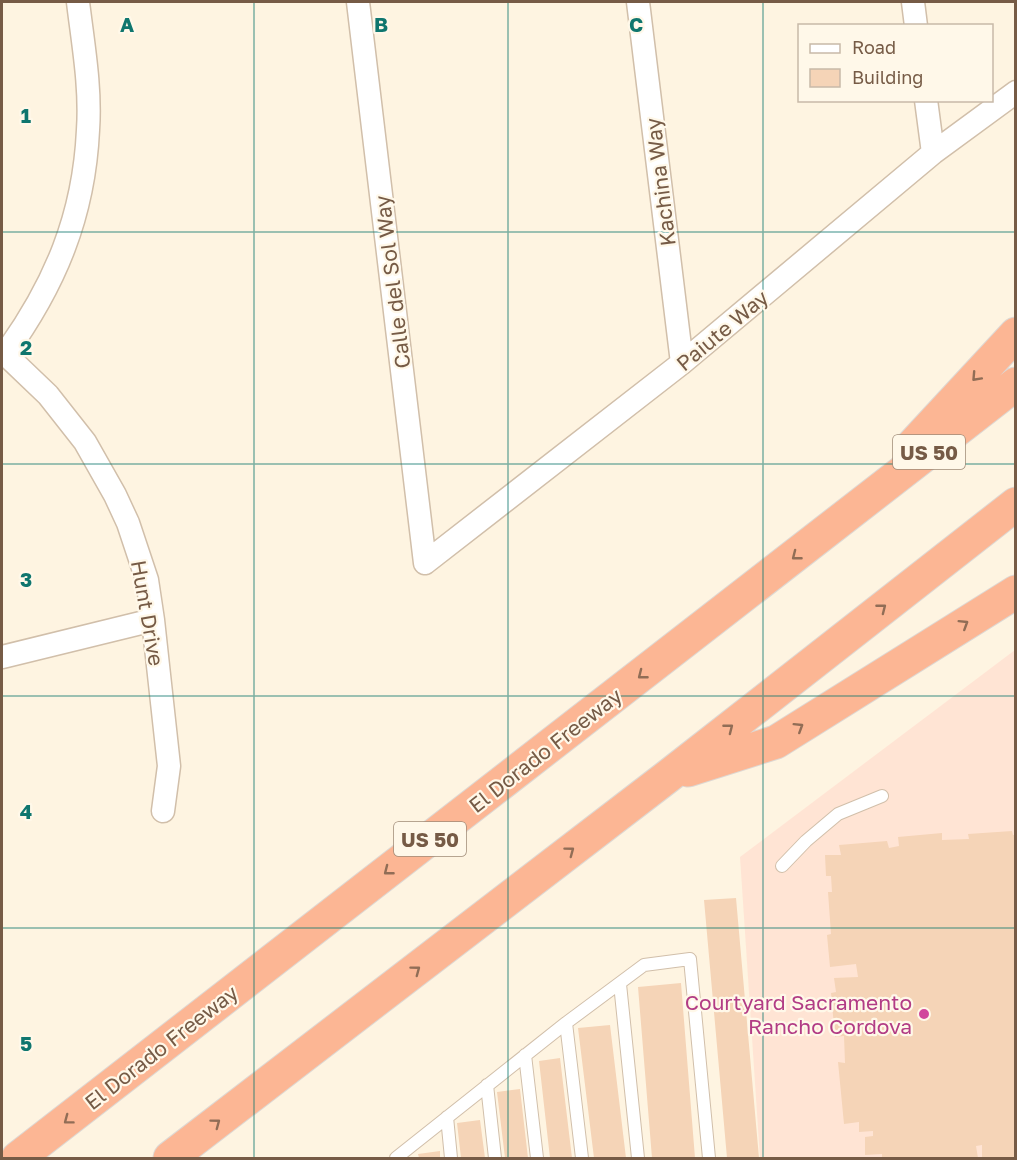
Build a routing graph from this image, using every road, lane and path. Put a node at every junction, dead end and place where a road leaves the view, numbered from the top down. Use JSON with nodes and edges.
{"nodes":[{"id":1,"x":78,"y":2,"type":"edge"},
{"id":2,"x":358,"y":2,"type":"edge"},
{"id":3,"x":639,"y":2,"type":"edge"},
{"id":4,"x":913,"y":2,"type":"edge"},
{"id":5,"x":916,"y":24,"type":"edge"},
{"id":6,"x":1016,"y":92,"type":"edge"},
{"id":7,"x":926,"y":102,"type":"edge"},
{"id":8,"x":933,"y":153,"type":"junction"},
{"id":9,"x":1016,"y":334,"type":"edge"},
{"id":10,"x":3,"y":353,"type":"edge"},
{"id":11,"x":682,"y":363,"type":"junction"},
{"id":12,"x":1016,"y":384,"type":"edge"},
{"id":13,"x":1016,"y":504,"type":"edge"},
{"id":14,"x":843,"y":520,"type":"junction"},
{"id":15,"x":425,"y":563,"type":"joint"},
{"id":16,"x":1016,"y":592,"type":"edge"},
{"id":17,"x":153,"y":620,"type":"junction"},
{"id":18,"x":2,"y":657,"type":"edge"},
{"id":19,"x":667,"y":777,"type":"junction"},
{"id":20,"x":882,"y":796,"type":"dead end"},
{"id":21,"x":163,"y":811,"type":"dead end"},
{"id":22,"x":782,"y":866,"type":"dead end"},
{"id":23,"x":620,"y":984,"type":"junction"},
{"id":24,"x":566,"y":1023,"type":"junction"},
{"id":25,"x":525,"y":1055,"type":"junction"},
{"id":26,"x":488,"y":1085,"type":"junction"},
{"id":27,"x":447,"y":1118,"type":"junction"},
{"id":28,"x":403,"y":1156,"type":"edge"},
{"id":29,"x":18,"y":1158,"type":"edge"},
{"id":30,"x":170,"y":1158,"type":"edge"},
{"id":31,"x":451,"y":1158,"type":"edge"},
{"id":32,"x":495,"y":1158,"type":"edge"},
{"id":33,"x":537,"y":1158,"type":"edge"},
{"id":34,"x":582,"y":1158,"type":"edge"},
{"id":35,"x":638,"y":1158,"type":"edge"},
{"id":36,"x":709,"y":1158,"type":"edge"}],
"edges":[{"from":1,"to":10,"type":"street"},
{"from":2,"to":15,"type":"street","name":"Calle del Sol Way"},
{"from":3,"to":11,"type":"street","name":"Kachina Way"},
{"from":4,"to":5,"type":"street"},
{"from":6,"to":8,"type":"street","name":"Paiute Way"},
{"from":7,"to":8,"type":"street"},
{"from":8,"to":11,"type":"street","name":"Paiute Way"},
{"from":9,"to":14,"type":"highway","one_way":true},
{"from":10,"to":17,"type":"street","name":"Hunt Drive"},
{"from":11,"to":15,"type":"street","name":"Paiute Way"},
{"from":12,"to":14,"type":"highway","name":"El Dorado Freeway","number":"US 50"},
{"from":19,"to":13,"type":"highway","one_way":true},
{"from":14,"to":29,"type":"highway","name":"El Dorado Freeway","number":"US 50","one_way":true},
{"from":19,"to":16,"type":"highway","one_way":true},
{"from":17,"to":18,"type":"street"},
{"from":17,"to":21,"type":"street","name":"Hunt Drive"},
{"from":30,"to":19,"type":"highway","one_way":true},
{"from":20,"to":22,"type":"lane"},
{"from":23,"to":24,"type":"lane"},
{"from":23,"to":35,"type":"lane"},
{"from":23,"to":36,"type":"lane"},
{"from":24,"to":25,"type":"lane"},
{"from":24,"to":34,"type":"lane"},
{"from":25,"to":26,"type":"lane"},
{"from":25,"to":33,"type":"lane"},
{"from":26,"to":27,"type":"lane"},
{"from":26,"to":32,"type":"lane"},
{"from":27,"to":28,"type":"lane"},
{"from":27,"to":31,"type":"lane"}]}
